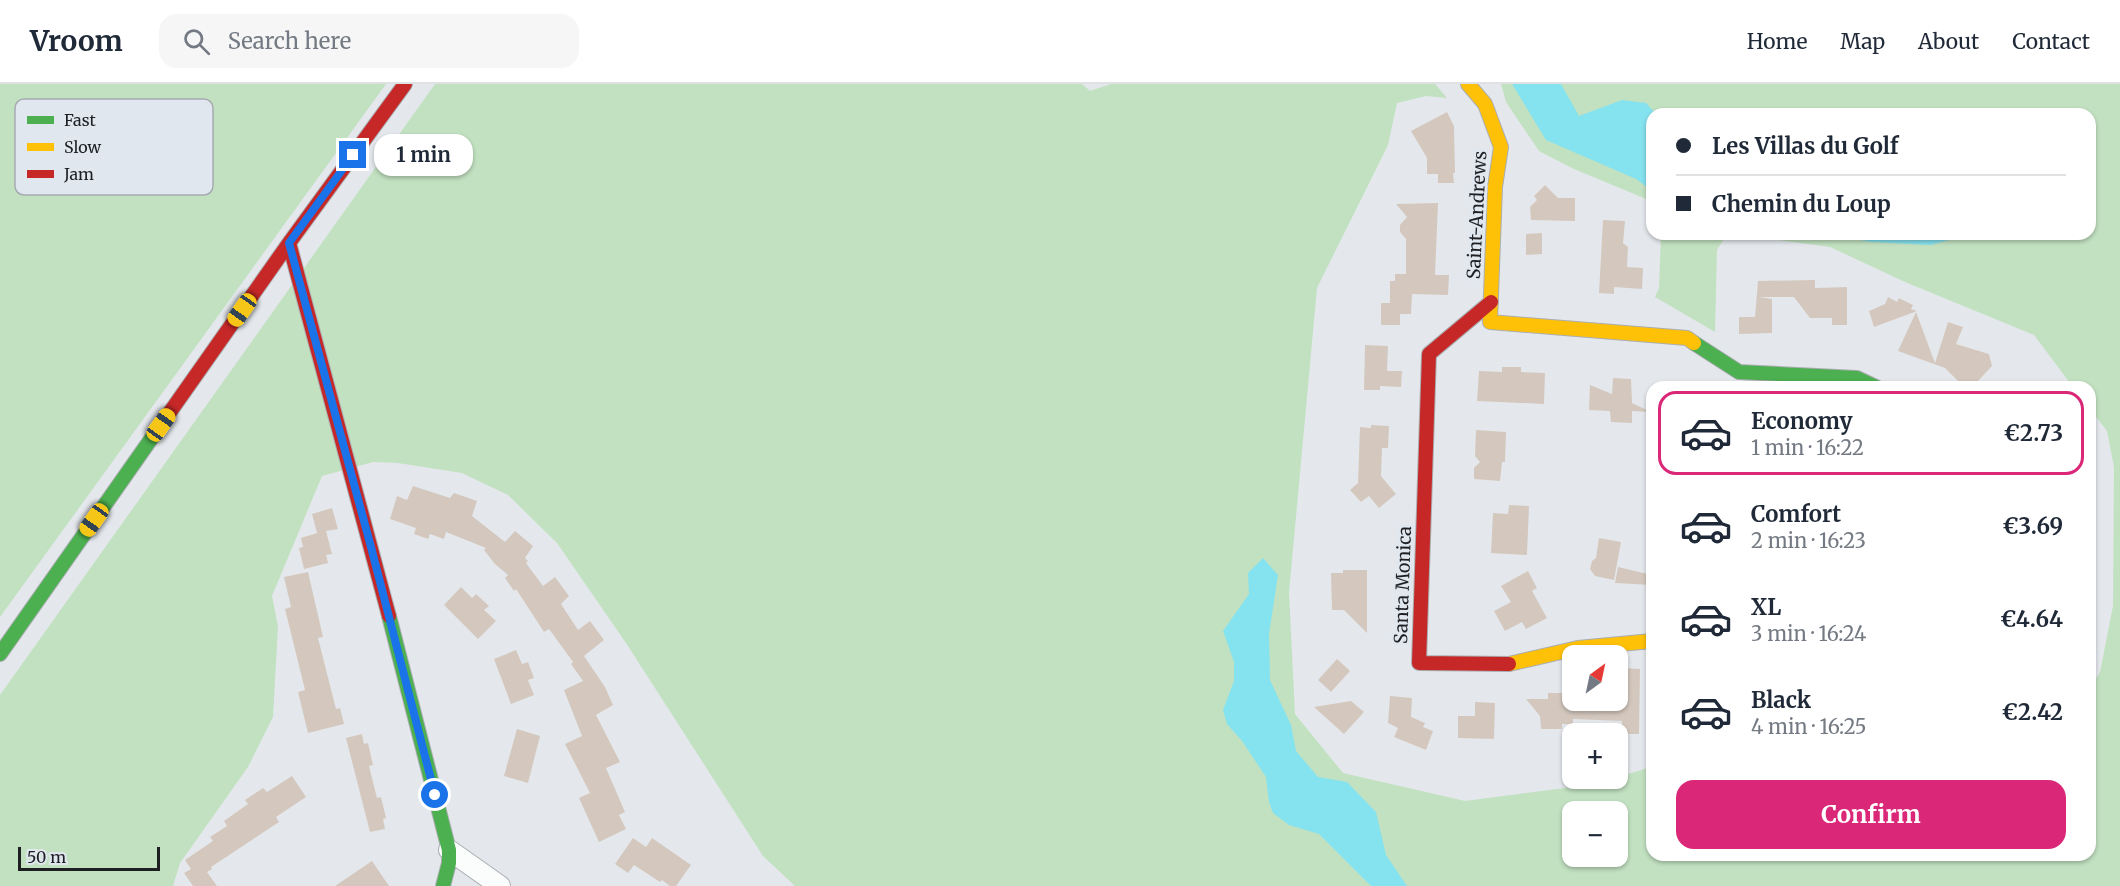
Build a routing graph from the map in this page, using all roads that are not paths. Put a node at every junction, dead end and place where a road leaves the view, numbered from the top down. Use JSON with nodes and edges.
{"nodes":[{"id":1,"x":405,"y":84,"type":"edge"},
{"id":2,"x":1468,"y":84,"type":"edge"},
{"id":3,"x":289,"y":243,"type":"junction"},
{"id":4,"x":1491,"y":302,"type":"junction"},
{"id":5,"x":1863,"y":381,"type":"edge"},
{"id":6,"x":1646,"y":642,"type":"edge"},
{"id":7,"x":0,"y":654,"type":"edge"},
{"id":8,"x":449,"y":850,"type":"junction"},
{"id":9,"x":443,"y":886,"type":"edge"},
{"id":10,"x":500,"y":886,"type":"edge"}],
"edges":[{"from":1,"to":3,"type":"street"},
{"from":2,"to":4,"type":"street","name":"Saint-Andrews"},
{"from":3,"to":7,"type":"street"},
{"from":3,"to":8,"type":"street"},
{"from":4,"to":5,"type":"street","name":"Saint-Andrews"},
{"from":4,"to":6,"type":"street","name":"Santa Monica"},
{"from":8,"to":9,"type":"street"},
{"from":8,"to":10,"type":"street"}]}
